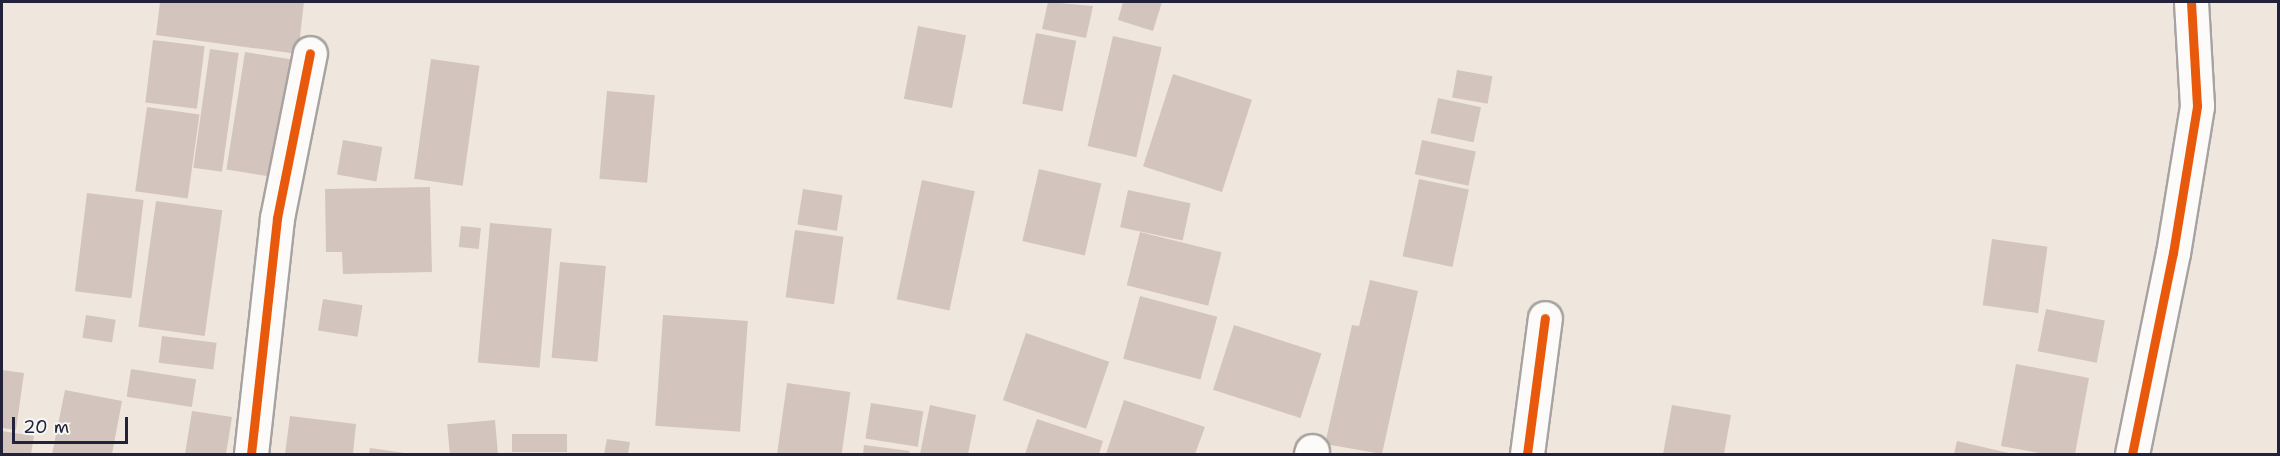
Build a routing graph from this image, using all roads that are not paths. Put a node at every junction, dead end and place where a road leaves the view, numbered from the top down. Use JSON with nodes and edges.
{"nodes":[{"id":1,"x":2191,"y":2,"type":"edge"},
{"id":2,"x":310,"y":53,"type":"dead end"},
{"id":3,"x":1545,"y":318,"type":"dead end"},
{"id":4,"x":251,"y":454,"type":"edge"},
{"id":5,"x":1527,"y":454,"type":"edge"},
{"id":6,"x":2132,"y":454,"type":"edge"}],
"edges":[{"from":1,"to":6,"type":"street"},
{"from":2,"to":4,"type":"street"},
{"from":3,"to":5,"type":"street"}]}
